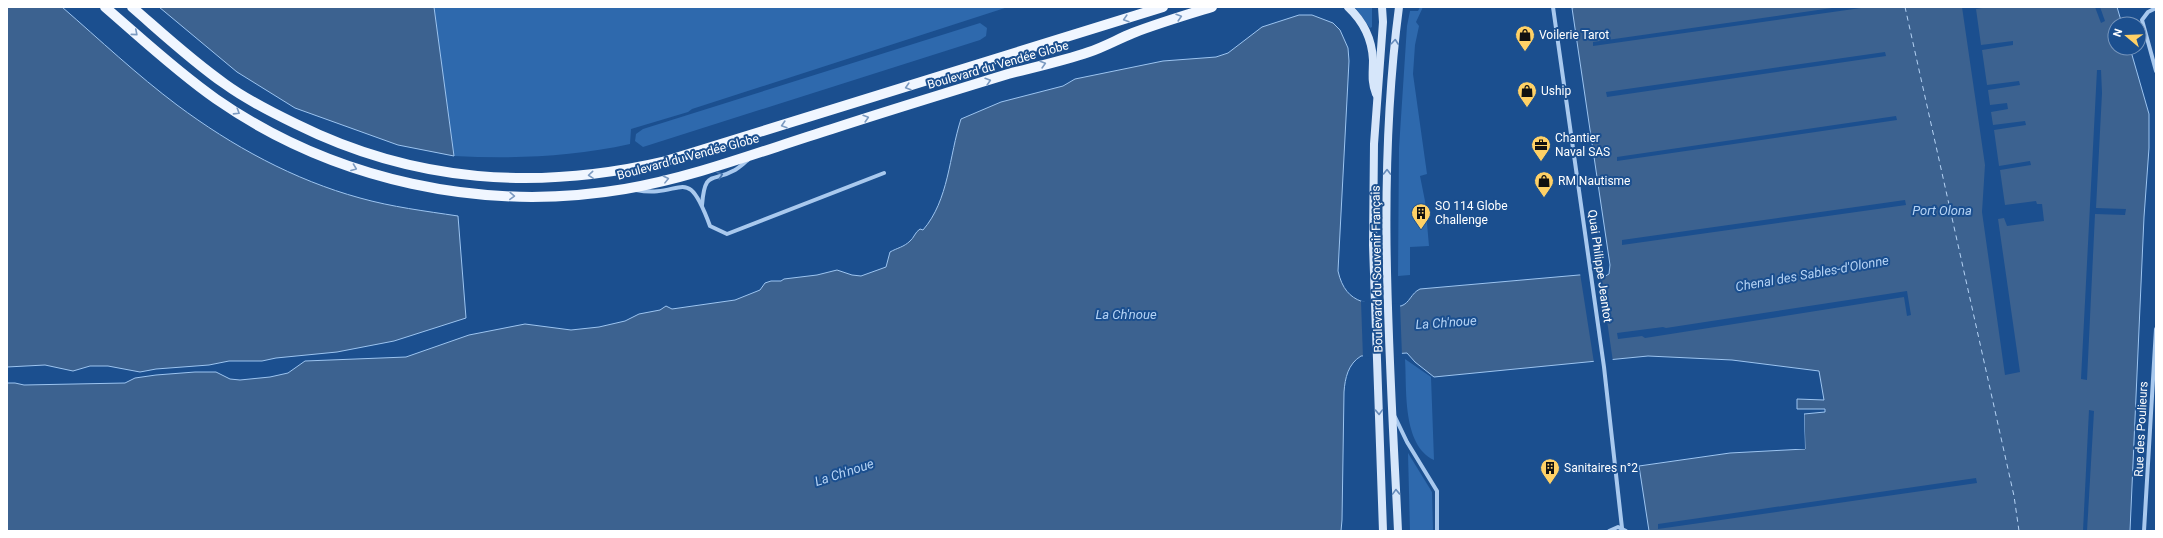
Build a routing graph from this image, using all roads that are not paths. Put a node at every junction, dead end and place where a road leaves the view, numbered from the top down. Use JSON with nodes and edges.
{"nodes":[{"id":1,"x":106,"y":7,"type":"edge"},
{"id":2,"x":132,"y":7,"type":"edge"},
{"id":3,"x":1163,"y":7,"type":"edge"},
{"id":4,"x":1212,"y":7,"type":"edge"},
{"id":5,"x":1348,"y":7,"type":"edge"},
{"id":6,"x":1382,"y":7,"type":"edge"},
{"id":7,"x":1399,"y":7,"type":"edge"},
{"id":8,"x":1553,"y":7,"type":"edge"},
{"id":9,"x":2156,"y":8,"type":"edge"},
{"id":10,"x":2156,"y":71,"type":"edge"},
{"id":11,"x":1377,"y":96,"type":"junction"},
{"id":12,"x":755,"y":154,"type":"junction"},
{"id":13,"x":884,"y":173,"type":"dead end"},
{"id":14,"x":628,"y":188,"type":"junction"},
{"id":15,"x":702,"y":205,"type":"junction"},
{"id":16,"x":2156,"y":329,"type":"edge"},
{"id":17,"x":1393,"y":413,"type":"junction"},
{"id":18,"x":1624,"y":529,"type":"edge"},
{"id":19,"x":1383,"y":531,"type":"edge"},
{"id":20,"x":1398,"y":531,"type":"edge"},
{"id":21,"x":1437,"y":531,"type":"edge"},
{"id":22,"x":1609,"y":531,"type":"edge"},
{"id":23,"x":2144,"y":531,"type":"edge"}],
"edges":[{"from":1,"to":14,"type":"main road","name":"Boulevard du Vendée Globe","one_way":true},
{"from":3,"to":2,"type":"main road","name":"Boulevard du Vendée Globe","one_way":true},
{"from":12,"to":4,"type":"main road","name":"Boulevard du Vendée Globe","one_way":true},
{"from":5,"to":11,"type":"main road"},
{"from":6,"to":11,"type":"main road","name":"Boulevard du Souvenir Français"},
{"from":17,"to":7,"type":"main road","name":"Boulevard du Souvenir Français","one_way":true},
{"from":8,"to":18,"type":"street","name":"Quai Philippe Jeantot"},
{"from":9,"to":10,"type":"street"},
{"from":11,"to":19,"type":"main road","name":"Boulevard du Souvenir Français","one_way":true},
{"from":14,"to":12,"type":"main road","name":"Boulevard du Vendée Globe","one_way":true},
{"from":15,"to":12,"type":"street","one_way":true},
{"from":13,"to":15,"type":"street"},
{"from":14,"to":15,"type":"street"},
{"from":16,"to":23,"type":"street","name":"Rue des Poulieurs"},
{"from":20,"to":17,"type":"main road","name":"Boulevard du Souvenir Français","one_way":true},
{"from":17,"to":21,"type":"street"},
{"from":18,"to":22,"type":"street"}]}
